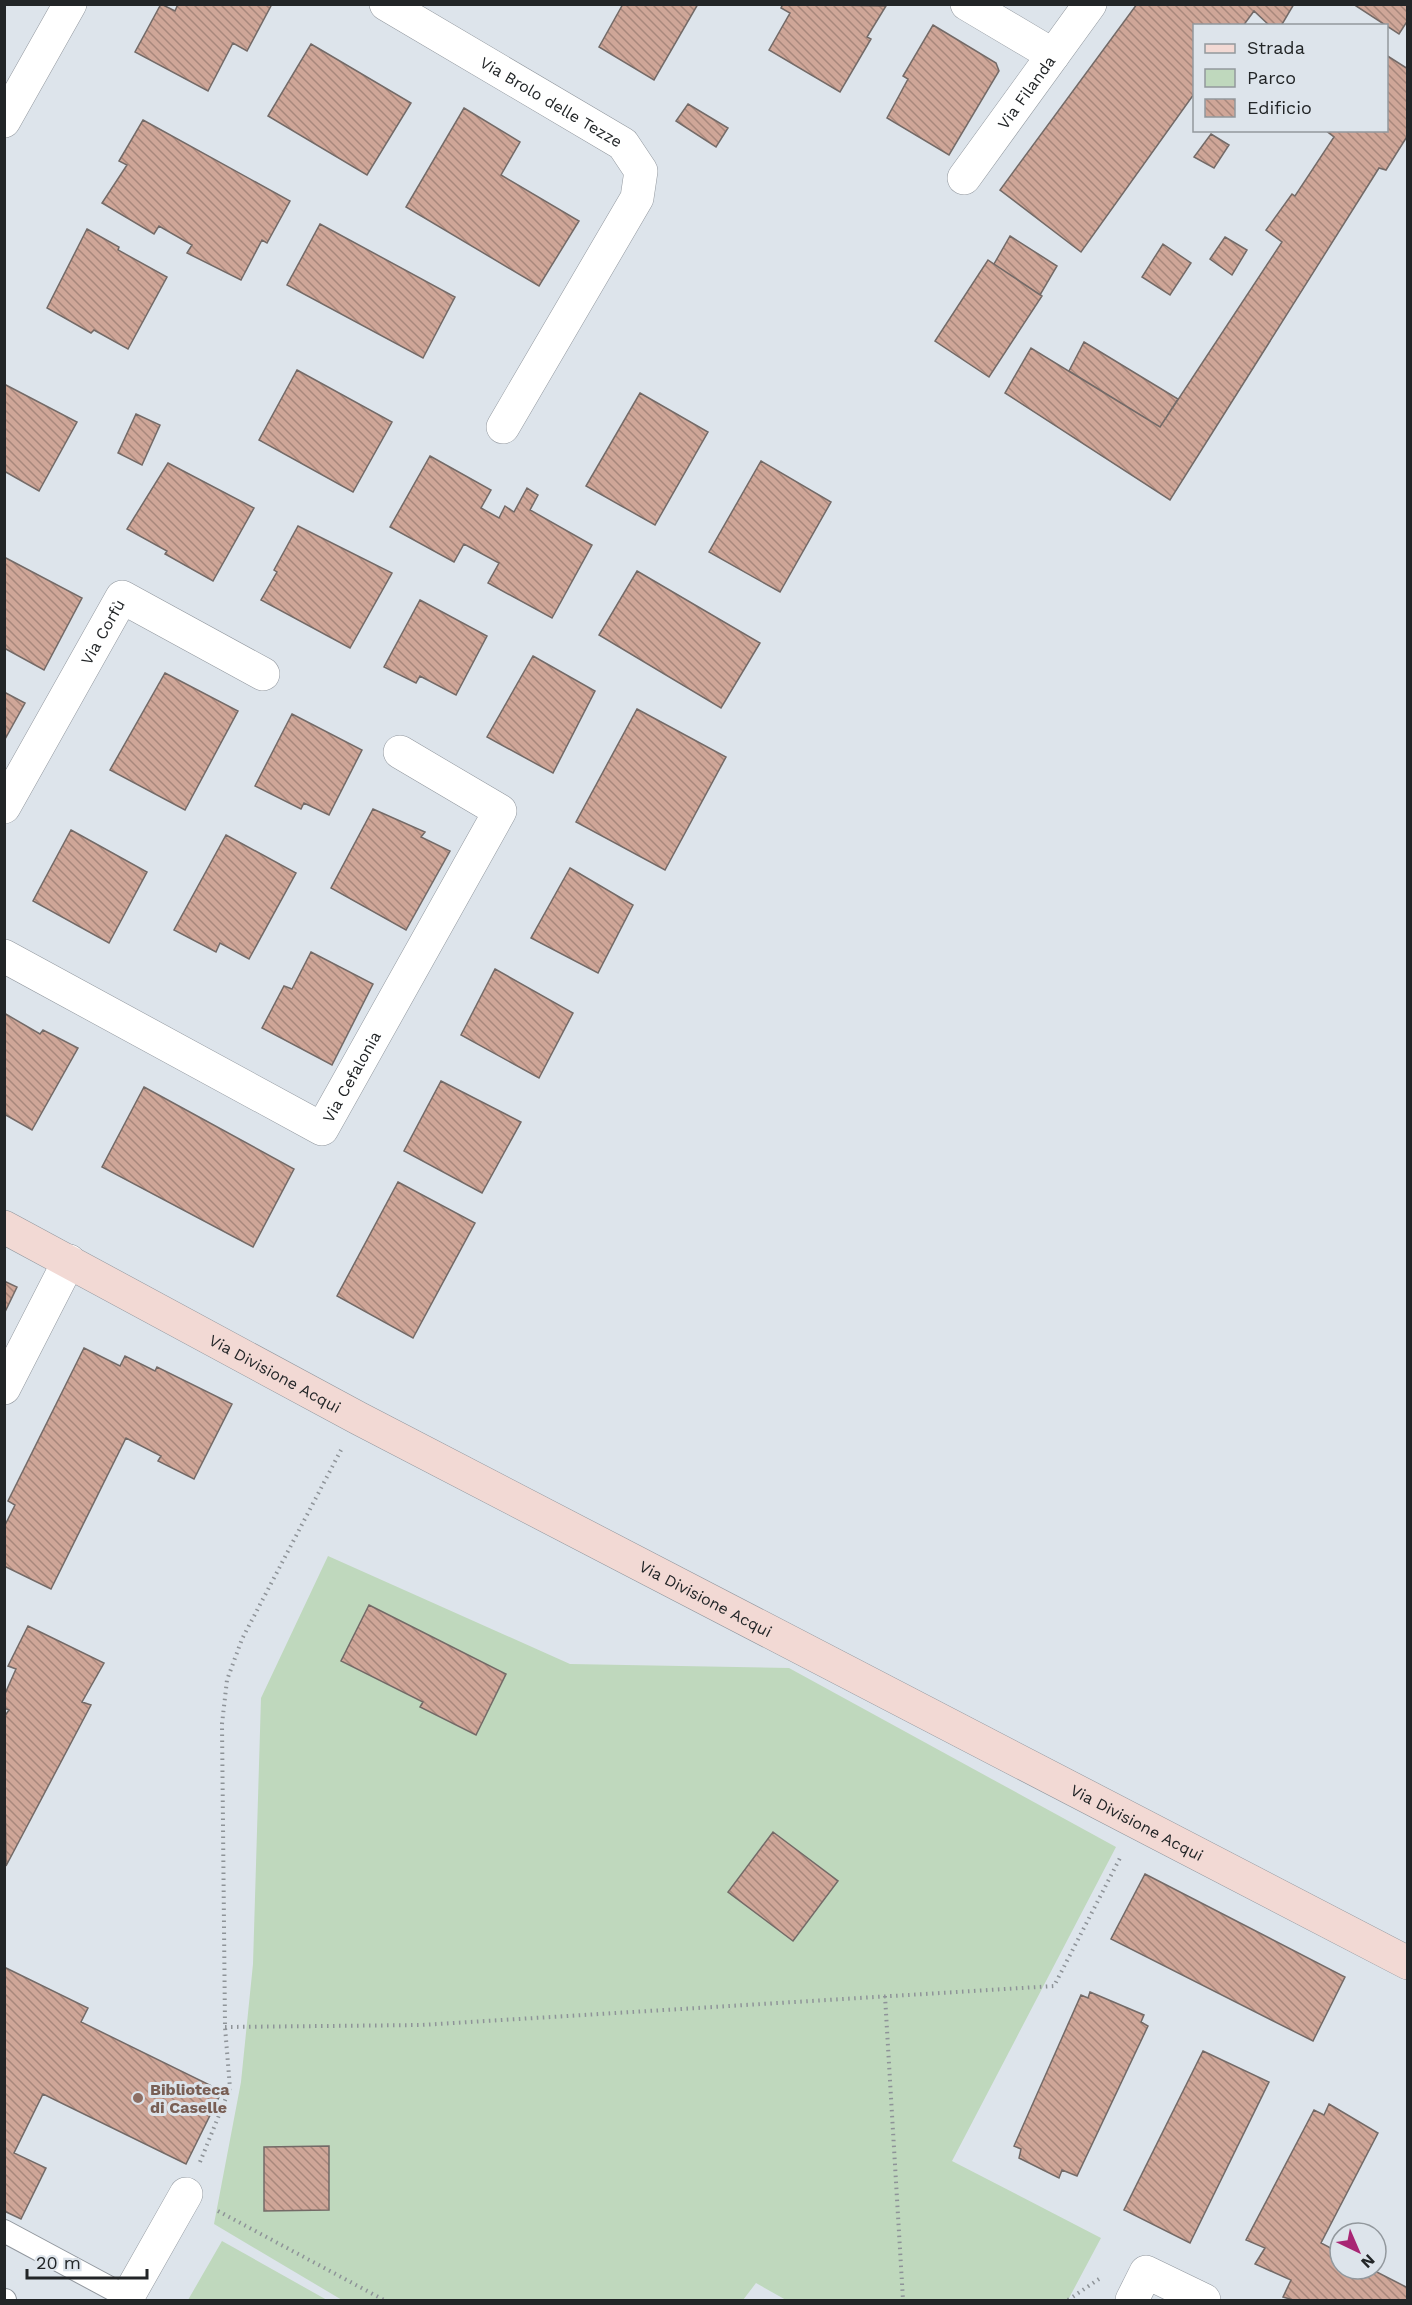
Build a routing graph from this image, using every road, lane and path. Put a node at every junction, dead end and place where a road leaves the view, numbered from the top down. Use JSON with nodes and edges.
{"nodes":[{"id":1,"x":70,"y":4,"type":"edge"},
{"id":2,"x":386,"y":4,"type":"edge"},
{"id":3,"x":967,"y":4,"type":"edge"},
{"id":4,"x":1090,"y":4,"type":"edge"},
{"id":5,"x":1053,"y":55,"type":"junction"},
{"id":6,"x":4,"y":121,"type":"edge"},
{"id":7,"x":964,"y":178,"type":"dead end"},
{"id":8,"x":503,"y":427,"type":"dead end"},
{"id":9,"x":264,"y":674,"type":"dead end"},
{"id":10,"x":400,"y":752,"type":"dead end"},
{"id":11,"x":4,"y":807,"type":"edge"},
{"id":12,"x":4,"y":956,"type":"edge"},
{"id":13,"x":4,"y":1227,"type":"edge"},
{"id":14,"x":69,"y":1261,"type":"junction"},
{"id":15,"x":4,"y":1388,"type":"edge"},
{"id":16,"x":358,"y":1418,"type":"junction"},
{"id":17,"x":1138,"y":1823,"type":"junction"},
{"id":18,"x":1407,"y":1963,"type":"edge"},
{"id":19,"x":885,"y":1996,"type":"junction"},
{"id":20,"x":225,"y":2027,"type":"junction"},
{"id":21,"x":186,"y":2194,"type":"junction"},
{"id":22,"x":4,"y":2231,"type":"edge"},
{"id":23,"x":127,"y":2299,"type":"edge"},
{"id":24,"x":384,"y":2301,"type":"edge"},
{"id":25,"x":903,"y":2301,"type":"edge"},
{"id":26,"x":1132,"y":2301,"type":"edge"},
{"id":27,"x":1204,"y":2301,"type":"edge"}],
"edges":[{"from":1,"to":6,"type":"street"},
{"from":2,"to":8,"type":"street","name":"Via Brolo delle Tezze"},
{"from":3,"to":5,"type":"street"},
{"from":4,"to":5,"type":"street","name":"Via Filanda"},
{"from":5,"to":7,"type":"street","name":"Via Filanda"},
{"from":9,"to":11,"type":"street","name":"Via Corfù"},
{"from":10,"to":12,"type":"street","name":"Via Cefalonia"},
{"from":13,"to":14,"type":"street","name":"Via Divisione Acqui"},
{"from":14,"to":15,"type":"street"},
{"from":14,"to":16,"type":"street","name":"Via Divisione Acqui"},
{"from":16,"to":17,"type":"street","name":"Via Divisione Acqui"},
{"from":16,"to":20,"type":"path"},
{"from":17,"to":18,"type":"street","name":"Via Divisione Acqui"},
{"from":17,"to":19,"type":"path"},
{"from":19,"to":20,"type":"path"},
{"from":19,"to":25,"type":"path"},
{"from":20,"to":21,"type":"path"},
{"from":21,"to":23,"type":"street"},
{"from":21,"to":24,"type":"path"},
{"from":22,"to":23,"type":"lane"},
{"from":26,"to":27,"type":"street"}]}
